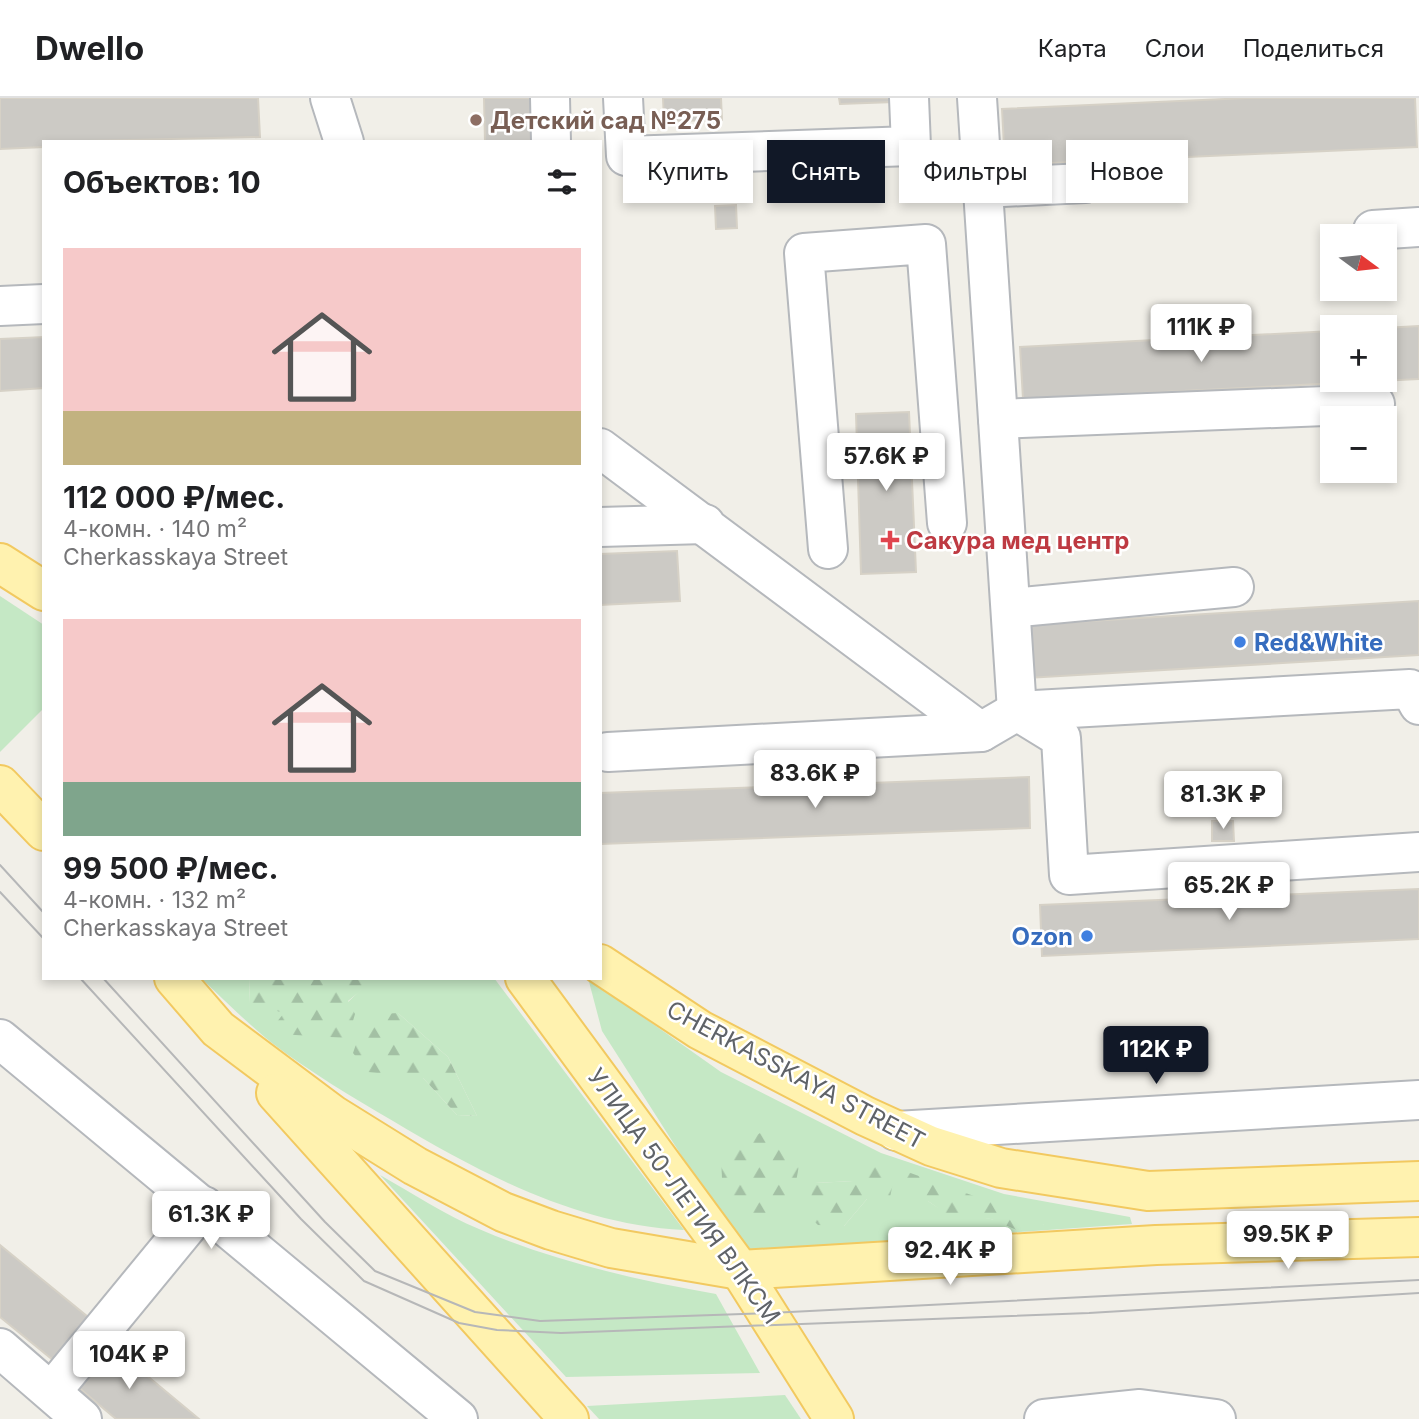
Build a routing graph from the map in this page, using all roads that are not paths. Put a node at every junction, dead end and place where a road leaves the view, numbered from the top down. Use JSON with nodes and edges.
{"nodes":[{"id":1,"x":330,"y":98,"type":"edge"},
{"id":2,"x":550,"y":98,"type":"edge"},
{"id":3,"x":623,"y":98,"type":"edge"},
{"id":4,"x":909,"y":98,"type":"edge"},
{"id":5,"x":977,"y":98,"type":"edge"},
{"id":6,"x":344,"y":140,"type":"edge"},
{"id":7,"x":551,"y":140,"type":"edge"},
{"id":8,"x":980,"y":140,"type":"edge"},
{"id":9,"x":984,"y":203,"type":"edge"},
{"id":10,"x":1419,"y":227,"type":"edge"},
{"id":11,"x":1397,"y":228,"type":"edge"},
{"id":12,"x":42,"y":304,"type":"edge"},
{"id":13,"x":0,"y":306,"type":"edge"},
{"id":14,"x":1375,"y":404,"type":"dead end"},
{"id":15,"x":999,"y":426,"type":"junction"},
{"id":16,"x":941,"y":437,"type":"junction"},
{"id":17,"x":602,"y":449,"type":"edge"},
{"id":18,"x":947,"y":523,"type":"dead end"},
{"id":19,"x":705,"y":524,"type":"junction"},
{"id":20,"x":602,"y":527,"type":"edge"},
{"id":21,"x":828,"y":549,"type":"dead end"},
{"id":22,"x":0,"y":562,"type":"edge"},
{"id":23,"x":1234,"y":587,"type":"dead end"},
{"id":24,"x":42,"y":590,"type":"edge"},
{"id":25,"x":1011,"y":608,"type":"junction"},
{"id":26,"x":1419,"y":705,"type":"edge"},
{"id":27,"x":1017,"y":711,"type":"junction"},
{"id":28,"x":981,"y":732,"type":"junction"},
{"id":29,"x":608,"y":752,"type":"dead end"},
{"id":30,"x":0,"y":785,"type":"edge"},
{"id":31,"x":42,"y":829,"type":"edge"},
{"id":32,"x":1419,"y":852,"type":"edge"},
{"id":33,"x":602,"y":965,"type":"edge"},
{"id":34,"x":176,"y":980,"type":"edge"},
{"id":35,"x":526,"y":980,"type":"edge"},
{"id":36,"x":218,"y":1029,"type":"junction"},
{"id":37,"x":0,"y":1039,"type":"edge"},
{"id":38,"x":1419,"y":1100,"type":"edge"},
{"id":39,"x":896,"y":1131,"type":"junction"},
{"id":40,"x":1419,"y":1181,"type":"edge"},
{"id":41,"x":204,"y":1206,"type":"junction"},
{"id":42,"x":1419,"y":1237,"type":"edge"},
{"id":43,"x":740,"y":1270,"type":"junction"},
{"id":44,"x":0,"y":1348,"type":"edge"},
{"id":45,"x":51,"y":1391,"type":"junction"},
{"id":46,"x":82,"y":1419,"type":"edge"},
{"id":47,"x":458,"y":1419,"type":"edge"},
{"id":48,"x":569,"y":1419,"type":"edge"},
{"id":49,"x":834,"y":1419,"type":"edge"},
{"id":50,"x":1044,"y":1419,"type":"edge"},
{"id":51,"x":1216,"y":1419,"type":"edge"}],
"edges":[{"from":1,"to":6,"type":"street"},
{"from":2,"to":7,"type":"street"},
{"from":3,"to":4,"type":"street"},
{"from":5,"to":8,"type":"street"},
{"from":9,"to":15,"type":"street"},
{"from":10,"to":11,"type":"street"},
{"from":12,"to":13,"type":"street"},
{"from":14,"to":15,"type":"street"},
{"from":15,"to":16,"type":"street"},
{"from":15,"to":25,"type":"street"},
{"from":16,"to":18,"type":"street"},
{"from":16,"to":21,"type":"street"},
{"from":17,"to":19,"type":"street"},
{"from":19,"to":20,"type":"street"},
{"from":19,"to":28,"type":"street"},
{"from":22,"to":24,"type":"main road"},
{"from":23,"to":25,"type":"street"},
{"from":25,"to":27,"type":"street"},
{"from":26,"to":27,"type":"street"},
{"from":27,"to":28,"type":"street"},
{"from":27,"to":32,"type":"street"},
{"from":28,"to":29,"type":"street"},
{"from":30,"to":31,"type":"main road"},
{"from":33,"to":39,"type":"main road","name":"CHERKASSKAYA STREET"},
{"from":34,"to":36,"type":"main road"},
{"from":35,"to":43,"type":"main road","name":"УЛИЦА 50-ЛЕТИЯ ВЛКСМ"},
{"from":36,"to":43,"type":"main road"},
{"from":36,"to":48,"type":"main road"},
{"from":37,"to":41,"type":"street"},
{"from":38,"to":39,"type":"street"},
{"from":39,"to":40,"type":"main road","name":"CHERKASSKAYA STREET"},
{"from":41,"to":45,"type":"street"},
{"from":41,"to":47,"type":"street"},
{"from":42,"to":43,"type":"main road"},
{"from":43,"to":49,"type":"main road","name":"УЛИЦА 50-ЛЕТИЯ ВЛКСМ"},
{"from":44,"to":45,"type":"street"},
{"from":45,"to":46,"type":"street"},
{"from":50,"to":51,"type":"street"}]}
